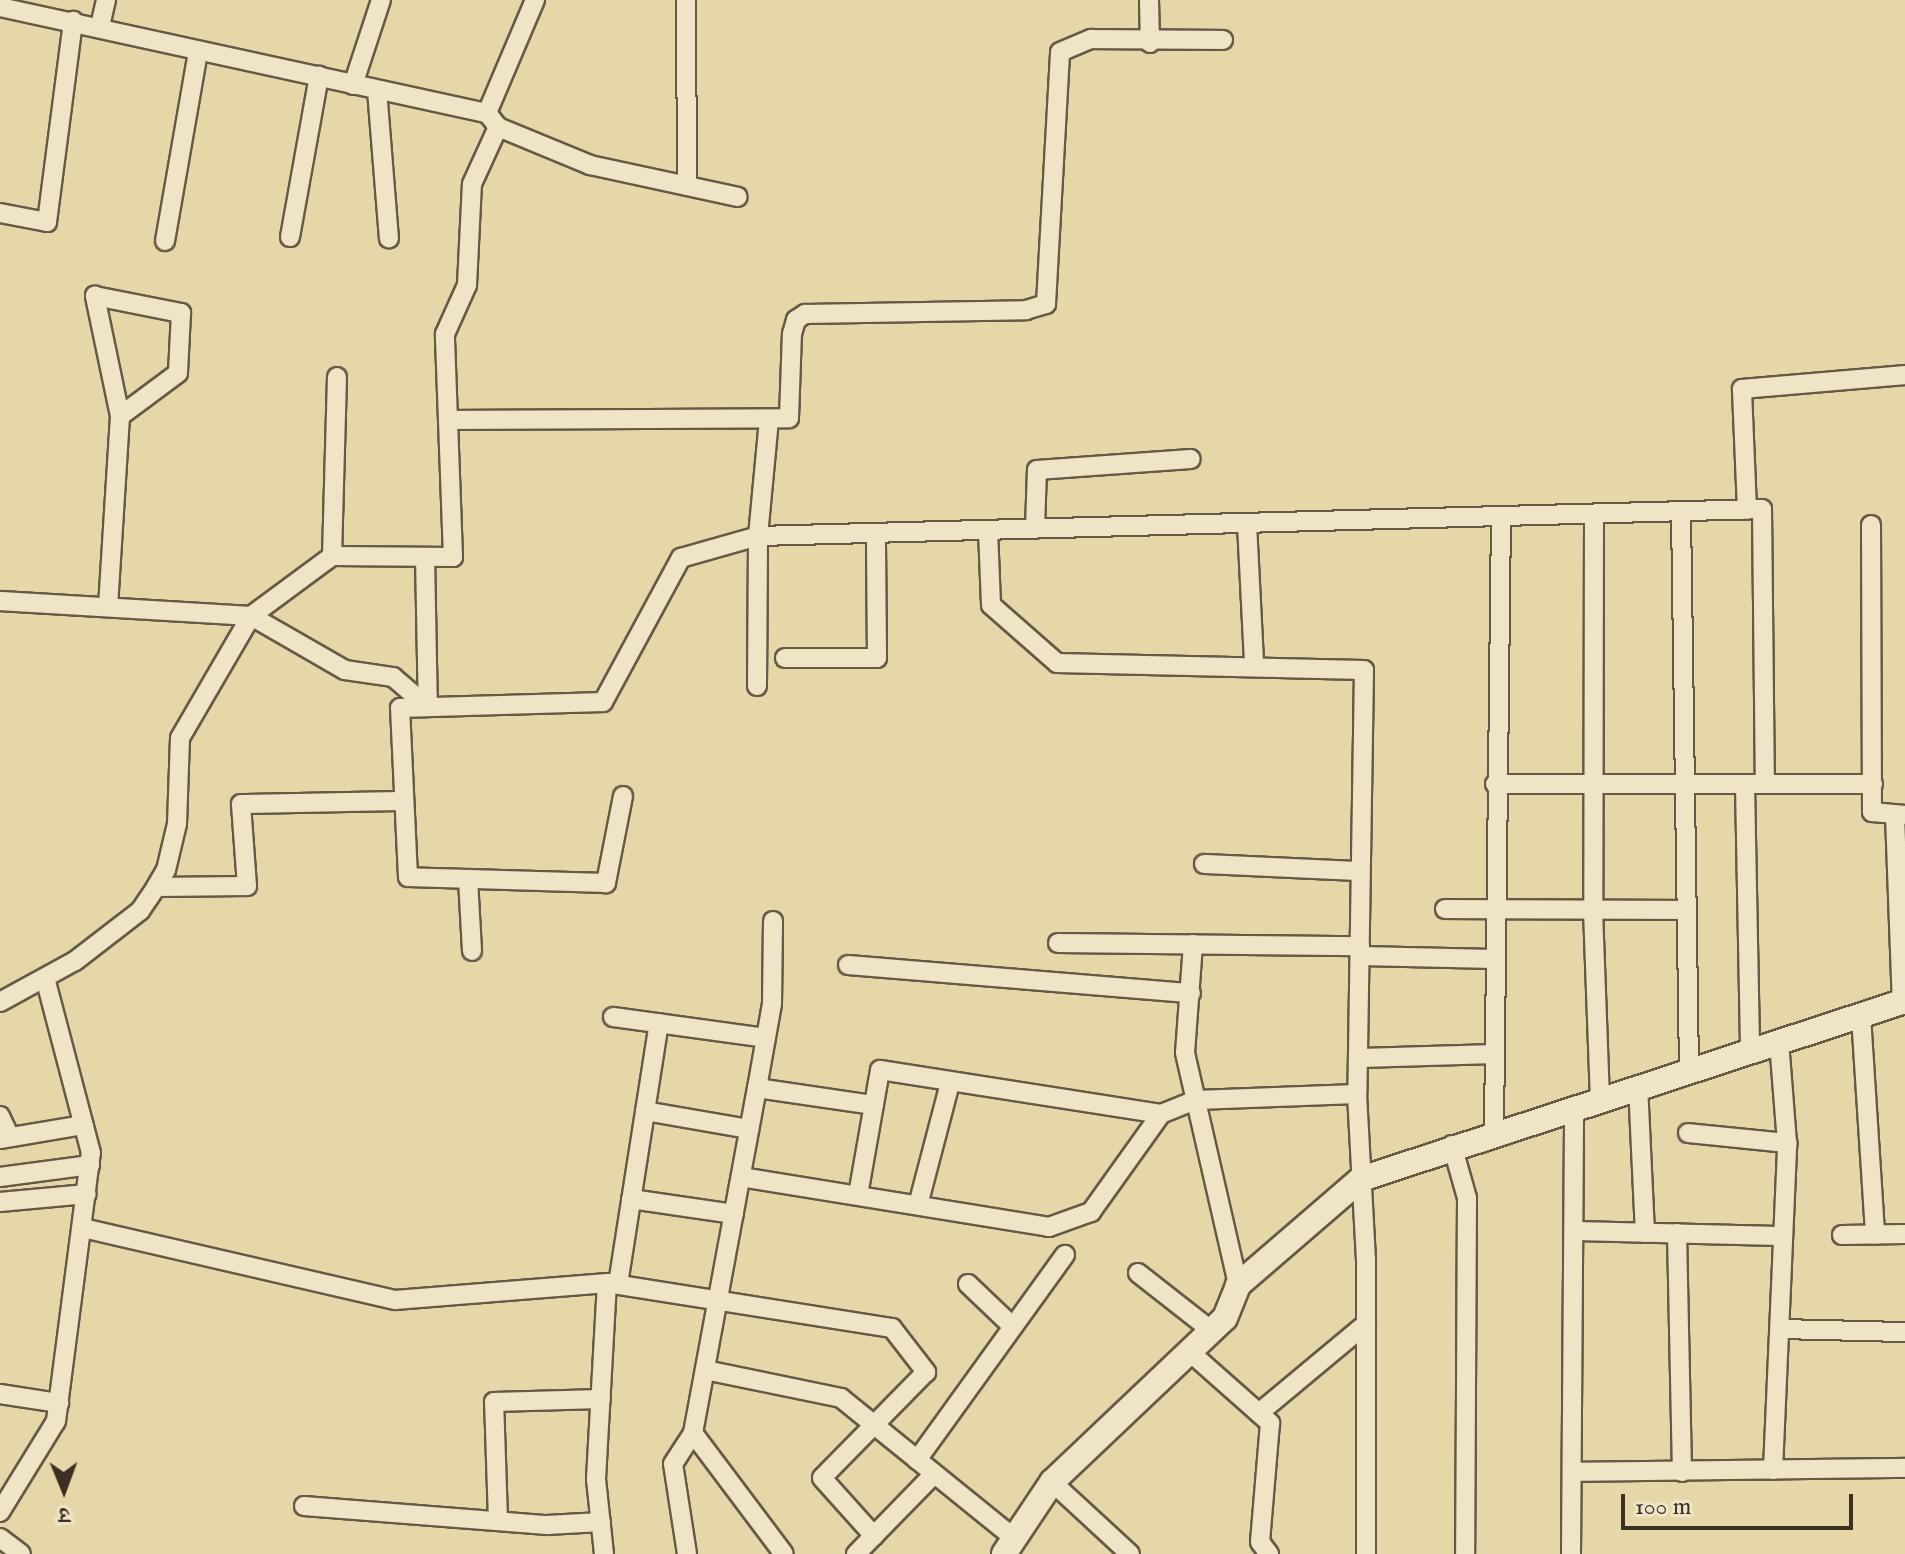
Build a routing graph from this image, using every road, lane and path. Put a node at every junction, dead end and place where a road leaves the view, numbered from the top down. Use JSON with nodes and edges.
{"nodes":[{"id":1,"x":106,"y":0,"type":"edge"},
{"id":2,"x":381,"y":0,"type":"edge"},
{"id":3,"x":535,"y":0,"type":"edge"},
{"id":4,"x":686,"y":0,"type":"edge"},
{"id":5,"x":1149,"y":0,"type":"edge"},
{"id":6,"x":0,"y":7,"type":"edge"},
{"id":7,"x":73,"y":21,"type":"junction"},
{"id":8,"x":100,"y":26,"type":"junction"},
{"id":9,"x":1223,"y":40,"type":"dead end"},
{"id":10,"x":1150,"y":43,"type":"junction"},
{"id":11,"x":198,"y":51,"type":"junction"},
{"id":12,"x":319,"y":76,"type":"junction"},
{"id":13,"x":353,"y":85,"type":"junction"},
{"id":14,"x":377,"y":90,"type":"junction"},
{"id":15,"x":493,"y":120,"type":"junction"},
{"id":16,"x":687,"y":186,"type":"junction"},
{"id":17,"x":738,"y":197,"type":"dead end"},
{"id":18,"x":0,"y":213,"type":"edge"},
{"id":19,"x":290,"y":237,"type":"dead end"},
{"id":20,"x":389,"y":239,"type":"dead end"},
{"id":21,"x":165,"y":241,"type":"dead end"},
{"id":22,"x":1905,"y":375,"type":"edge"},
{"id":23,"x":337,"y":377,"type":"dead end"},
{"id":24,"x":120,"y":416,"type":"junction"},
{"id":25,"x":449,"y":420,"type":"junction"},
{"id":26,"x":769,"y":420,"type":"junction"},
{"id":27,"x":1191,"y":459,"type":"dead end"},
{"id":28,"x":1747,"y":510,"type":"junction"},
{"id":29,"x":1681,"y":512,"type":"junction"},
{"id":30,"x":1594,"y":514,"type":"junction"},
{"id":31,"x":1501,"y":516,"type":"junction"},
{"id":32,"x":1247,"y":524,"type":"junction"},
{"id":33,"x":1871,"y":525,"type":"dead end"},
{"id":34,"x":1035,"y":529,"type":"junction"},
{"id":35,"x":988,"y":530,"type":"junction"},
{"id":36,"x":876,"y":533,"type":"junction"},
{"id":37,"x":758,"y":536,"type":"junction"},
{"id":38,"x":332,"y":556,"type":"junction"},
{"id":39,"x":425,"y":557,"type":"junction"},
{"id":40,"x":0,"y":601,"type":"edge"},
{"id":41,"x":108,"y":607,"type":"junction"},
{"id":42,"x":251,"y":616,"type":"junction"},
{"id":43,"x":785,"y":658,"type":"dead end"},
{"id":44,"x":1254,"y":664,"type":"junction"},
{"id":45,"x":757,"y":686,"type":"dead end"},
{"id":46,"x":428,"y":707,"type":"junction"},
{"id":47,"x":1495,"y":784,"type":"junction"},
{"id":48,"x":1591,"y":784,"type":"junction"},
{"id":49,"x":1765,"y":784,"type":"junction"},
{"id":50,"x":1873,"y":784,"type":"junction"},
{"id":51,"x":1745,"y":785,"type":"junction"},
{"id":52,"x":1686,"y":786,"type":"junction"},
{"id":53,"x":623,"y":796,"type":"dead end"},
{"id":54,"x":404,"y":801,"type":"junction"},
{"id":55,"x":1900,"y":815,"type":"edge"},
{"id":56,"x":1204,"y":864,"type":"dead end"},
{"id":57,"x":1359,"y":871,"type":"junction"},
{"id":58,"x":468,"y":879,"type":"junction"},
{"id":59,"x":156,"y":887,"type":"junction"},
{"id":60,"x":1445,"y":909,"type":"dead end"},
{"id":61,"x":1494,"y":909,"type":"junction"},
{"id":62,"x":1593,"y":910,"type":"junction"},
{"id":63,"x":1687,"y":910,"type":"junction"},
{"id":64,"x":773,"y":921,"type":"dead end"},
{"id":65,"x":1058,"y":943,"type":"dead end"},
{"id":66,"x":1193,"y":944,"type":"junction"},
{"id":67,"x":472,"y":951,"type":"dead end"},
{"id":68,"x":1361,"y":951,"type":"junction"},
{"id":69,"x":1494,"y":959,"type":"junction"},
{"id":70,"x":848,"y":965,"type":"dead end"},
{"id":71,"x":45,"y":978,"type":"junction"},
{"id":72,"x":1191,"y":993,"type":"junction"},
{"id":73,"x":1903,"y":1001,"type":"edge"},
{"id":74,"x":0,"y":1002,"type":"edge"},
{"id":75,"x":1861,"y":1016,"type":"junction"},
{"id":76,"x":613,"y":1017,"type":"dead end"},
{"id":77,"x":659,"y":1023,"type":"junction"},
{"id":78,"x":766,"y":1038,"type":"junction"},
{"id":79,"x":1779,"y":1042,"type":"junction"},
{"id":80,"x":1750,"y":1051,"type":"junction"},
{"id":81,"x":1494,"y":1054,"type":"junction"},
{"id":82,"x":1361,"y":1058,"type":"junction"},
{"id":83,"x":1689,"y":1069,"type":"junction"},
{"id":84,"x":950,"y":1083,"type":"junction"},
{"id":85,"x":1638,"y":1085,"type":"junction"},
{"id":86,"x":757,"y":1088,"type":"junction"},
{"id":87,"x":1357,"y":1094,"type":"junction"},
{"id":88,"x":1600,"y":1099,"type":"junction"},
{"id":89,"x":1196,"y":1100,"type":"junction"},
{"id":90,"x":874,"y":1105,"type":"junction"},
{"id":91,"x":1574,"y":1108,"type":"junction"},
{"id":92,"x":645,"y":1111,"type":"junction"},
{"id":93,"x":1161,"y":1114,"type":"junction"},
{"id":94,"x":0,"y":1116,"type":"edge"},
{"id":95,"x":84,"y":1125,"type":"junction"},
{"id":96,"x":749,"y":1129,"type":"junction"},
{"id":97,"x":1494,"y":1130,"type":"junction"},
{"id":98,"x":1688,"y":1133,"type":"dead end"},
{"id":99,"x":5,"y":1138,"type":"edge"},
{"id":100,"x":1787,"y":1143,"type":"junction"},
{"id":101,"x":1452,"y":1145,"type":"junction"},
{"id":102,"x":90,"y":1165,"type":"junction"},
{"id":103,"x":0,"y":1177,"type":"edge"},
{"id":104,"x":741,"y":1177,"type":"junction"},
{"id":105,"x":1361,"y":1179,"type":"junction"},
{"id":106,"x":87,"y":1194,"type":"junction"},
{"id":107,"x":858,"y":1195,"type":"junction"},
{"id":108,"x":631,"y":1199,"type":"junction"},
{"id":109,"x":0,"y":1202,"type":"edge"},
{"id":110,"x":918,"y":1205,"type":"junction"},
{"id":111,"x":734,"y":1214,"type":"junction"},
{"id":112,"x":83,"y":1228,"type":"junction"},
{"id":113,"x":1576,"y":1231,"type":"junction"},
{"id":114,"x":1645,"y":1233,"type":"junction"},
{"id":115,"x":1677,"y":1233,"type":"junction"},
{"id":116,"x":1905,"y":1234,"type":"edge"},
{"id":117,"x":1842,"y":1235,"type":"dead end"},
{"id":118,"x":1875,"y":1235,"type":"junction"},
{"id":119,"x":1779,"y":1236,"type":"junction"},
{"id":120,"x":1065,"y":1255,"type":"dead end"},
{"id":121,"x":1138,"y":1273,"type":"dead end"},
{"id":122,"x":613,"y":1283,"type":"junction"},
{"id":123,"x":968,"y":1284,"type":"dead end"},
{"id":124,"x":1238,"y":1285,"type":"junction"},
{"id":125,"x":717,"y":1301,"type":"junction"},
{"id":126,"x":1366,"y":1324,"type":"junction"},
{"id":127,"x":1013,"y":1327,"type":"junction"},
{"id":128,"x":1780,"y":1329,"type":"junction"},
{"id":129,"x":1212,"y":1331,"type":"junction"},
{"id":130,"x":1905,"y":1332,"type":"edge"},
{"id":131,"x":1191,"y":1353,"type":"junction"},
{"id":132,"x":705,"y":1370,"type":"junction"},
{"id":133,"x":0,"y":1394,"type":"edge"},
{"id":134,"x":601,"y":1399,"type":"junction"},
{"id":135,"x":59,"y":1403,"type":"junction"},
{"id":136,"x":1259,"y":1413,"type":"junction"},
{"id":137,"x":874,"y":1425,"type":"junction"},
{"id":138,"x":693,"y":1433,"type":"junction"},
{"id":139,"x":917,"y":1460,"type":"junction"},
{"id":140,"x":1905,"y":1468,"type":"edge"},
{"id":141,"x":1773,"y":1470,"type":"junction"},
{"id":142,"x":1572,"y":1472,"type":"junction"},
{"id":143,"x":1682,"y":1472,"type":"junction"},
{"id":144,"x":934,"y":1474,"type":"junction"},
{"id":145,"x":1052,"y":1482,"type":"junction"},
{"id":146,"x":304,"y":1506,"type":"dead end"},
{"id":147,"x":0,"y":1512,"type":"edge"},
{"id":148,"x":498,"y":1520,"type":"junction"},
{"id":149,"x":601,"y":1522,"type":"junction"},
{"id":150,"x":874,"y":1536,"type":"junction"},
{"id":151,"x":0,"y":1538,"type":"edge"},
{"id":152,"x":1009,"y":1546,"type":"edge"},
{"id":153,"x":21,"y":1554,"type":"edge"},
{"id":154,"x":604,"y":1554,"type":"edge"},
{"id":155,"x":687,"y":1554,"type":"edge"},
{"id":156,"x":784,"y":1554,"type":"edge"},
{"id":157,"x":856,"y":1554,"type":"edge"},
{"id":158,"x":1130,"y":1554,"type":"edge"},
{"id":159,"x":1269,"y":1554,"type":"edge"},
{"id":160,"x":1366,"y":1554,"type":"edge"},
{"id":161,"x":1465,"y":1554,"type":"edge"},
{"id":162,"x":1571,"y":1554,"type":"edge"}],
"edges":[{"from":1,"to":8,"type":"street"},
{"from":2,"to":13,"type":"street"},
{"from":3,"to":15,"type":"street"},
{"from":4,"to":16,"type":"street"},
{"from":5,"to":10,"type":"street"},
{"from":6,"to":7,"type":"street"},
{"from":7,"to":8,"type":"street"},
{"from":7,"to":18,"type":"street"},
{"from":8,"to":11,"type":"street"},
{"from":9,"to":10,"type":"street"},
{"from":10,"to":26,"type":"street"},
{"from":11,"to":12,"type":"street"},
{"from":11,"to":21,"type":"street"},
{"from":12,"to":13,"type":"street"},
{"from":12,"to":19,"type":"street"},
{"from":13,"to":14,"type":"street"},
{"from":14,"to":15,"type":"street"},
{"from":14,"to":20,"type":"street"},
{"from":15,"to":16,"type":"street"},
{"from":15,"to":25,"type":"street"},
{"from":16,"to":17,"type":"street"},
{"from":22,"to":28,"type":"street"},
{"from":23,"to":38,"type":"street"},
{"from":24,"to":24,"type":"street"},
{"from":24,"to":41,"type":"street"},
{"from":25,"to":26,"type":"street"},
{"from":25,"to":39,"type":"street"},
{"from":26,"to":37,"type":"street"},
{"from":27,"to":34,"type":"street"},
{"from":28,"to":29,"type":"street"},
{"from":28,"to":49,"type":"street"},
{"from":29,"to":30,"type":"street"},
{"from":29,"to":52,"type":"street"},
{"from":30,"to":31,"type":"street"},
{"from":30,"to":48,"type":"street"},
{"from":31,"to":32,"type":"street"},
{"from":31,"to":47,"type":"street"},
{"from":32,"to":34,"type":"street"},
{"from":32,"to":44,"type":"street"},
{"from":33,"to":50,"type":"street"},
{"from":34,"to":35,"type":"street"},
{"from":35,"to":36,"type":"street"},
{"from":35,"to":44,"type":"street"},
{"from":36,"to":37,"type":"street"},
{"from":36,"to":43,"type":"street"},
{"from":37,"to":45,"type":"street"},
{"from":37,"to":46,"type":"street"},
{"from":38,"to":39,"type":"street"},
{"from":38,"to":42,"type":"street"},
{"from":39,"to":46,"type":"street"},
{"from":40,"to":41,"type":"street"},
{"from":41,"to":42,"type":"street"},
{"from":42,"to":46,"type":"street"},
{"from":42,"to":59,"type":"street"},
{"from":44,"to":57,"type":"street"},
{"from":46,"to":54,"type":"street"},
{"from":47,"to":48,"type":"street"},
{"from":47,"to":61,"type":"street"},
{"from":48,"to":52,"type":"street"},
{"from":48,"to":62,"type":"street"},
{"from":49,"to":50,"type":"street"},
{"from":49,"to":51,"type":"street"},
{"from":50,"to":55,"type":"street"},
{"from":51,"to":52,"type":"street"},
{"from":51,"to":80,"type":"street"},
{"from":52,"to":63,"type":"street"},
{"from":53,"to":58,"type":"street"},
{"from":54,"to":58,"type":"street"},
{"from":54,"to":59,"type":"street"},
{"from":55,"to":73,"type":"street"},
{"from":56,"to":57,"type":"street"},
{"from":57,"to":68,"type":"street"},
{"from":58,"to":67,"type":"street"},
{"from":59,"to":71,"type":"street"},
{"from":60,"to":61,"type":"street"},
{"from":61,"to":62,"type":"street"},
{"from":61,"to":69,"type":"street"},
{"from":62,"to":63,"type":"street"},
{"from":62,"to":88,"type":"street"},
{"from":63,"to":83,"type":"street"},
{"from":64,"to":78,"type":"street"},
{"from":65,"to":66,"type":"street"},
{"from":66,"to":68,"type":"street"},
{"from":66,"to":72,"type":"street"},
{"from":68,"to":69,"type":"street"},
{"from":68,"to":82,"type":"street"},
{"from":69,"to":81,"type":"street"},
{"from":70,"to":72,"type":"street"},
{"from":71,"to":74,"type":"street"},
{"from":71,"to":95,"type":"street"},
{"from":72,"to":89,"type":"street"},
{"from":73,"to":75,"type":"street"},
{"from":75,"to":79,"type":"street"},
{"from":75,"to":118,"type":"street"},
{"from":76,"to":77,"type":"street"},
{"from":77,"to":78,"type":"street"},
{"from":77,"to":92,"type":"street"},
{"from":78,"to":86,"type":"street"},
{"from":79,"to":80,"type":"street"},
{"from":79,"to":100,"type":"street"},
{"from":80,"to":83,"type":"street"},
{"from":81,"to":82,"type":"street"},
{"from":81,"to":97,"type":"street"},
{"from":82,"to":87,"type":"street"},
{"from":83,"to":85,"type":"street"},
{"from":84,"to":90,"type":"street"},
{"from":84,"to":93,"type":"street"},
{"from":84,"to":110,"type":"street"},
{"from":85,"to":88,"type":"street"},
{"from":85,"to":114,"type":"street"},
{"from":86,"to":90,"type":"street"},
{"from":86,"to":96,"type":"street"},
{"from":87,"to":89,"type":"street"},
{"from":87,"to":105,"type":"street"},
{"from":88,"to":91,"type":"street"},
{"from":89,"to":93,"type":"street"},
{"from":89,"to":124,"type":"street"},
{"from":90,"to":107,"type":"street"},
{"from":91,"to":97,"type":"street"},
{"from":91,"to":113,"type":"street"},
{"from":92,"to":96,"type":"street"},
{"from":92,"to":108,"type":"street"},
{"from":93,"to":110,"type":"street"},
{"from":94,"to":99,"type":"street"},
{"from":95,"to":99,"type":"street"},
{"from":95,"to":102,"type":"street"},
{"from":96,"to":104,"type":"street"},
{"from":97,"to":101,"type":"street"},
{"from":98,"to":100,"type":"street"},
{"from":100,"to":119,"type":"street"},
{"from":101,"to":105,"type":"street"},
{"from":101,"to":161,"type":"street"},
{"from":102,"to":103,"type":"street"},
{"from":102,"to":106,"type":"street"},
{"from":104,"to":107,"type":"street"},
{"from":104,"to":111,"type":"street"},
{"from":105,"to":124,"type":"street"},
{"from":105,"to":126,"type":"street"},
{"from":106,"to":109,"type":"street"},
{"from":106,"to":112,"type":"street"},
{"from":107,"to":110,"type":"street"},
{"from":108,"to":111,"type":"street"},
{"from":108,"to":122,"type":"street"},
{"from":111,"to":125,"type":"street"},
{"from":112,"to":122,"type":"street"},
{"from":112,"to":135,"type":"street"},
{"from":113,"to":114,"type":"street"},
{"from":113,"to":142,"type":"street"},
{"from":114,"to":115,"type":"street"},
{"from":115,"to":119,"type":"street"},
{"from":115,"to":143,"type":"street"},
{"from":116,"to":118,"type":"street"},
{"from":117,"to":118,"type":"street"},
{"from":119,"to":128,"type":"street"},
{"from":120,"to":127,"type":"street"},
{"from":121,"to":129,"type":"street"},
{"from":122,"to":125,"type":"street"},
{"from":122,"to":134,"type":"street"},
{"from":123,"to":127,"type":"street"},
{"from":124,"to":129,"type":"street"},
{"from":125,"to":132,"type":"street"},
{"from":125,"to":137,"type":"street"},
{"from":126,"to":136,"type":"street"},
{"from":126,"to":160,"type":"street"},
{"from":127,"to":139,"type":"street"},
{"from":128,"to":130,"type":"street"},
{"from":128,"to":141,"type":"street"},
{"from":129,"to":131,"type":"street"},
{"from":131,"to":136,"type":"street"},
{"from":131,"to":145,"type":"street"},
{"from":132,"to":137,"type":"street"},
{"from":132,"to":138,"type":"street"},
{"from":133,"to":135,"type":"street"},
{"from":134,"to":148,"type":"street"},
{"from":134,"to":149,"type":"street"},
{"from":135,"to":147,"type":"street"},
{"from":136,"to":159,"type":"street"},
{"from":137,"to":139,"type":"street"},
{"from":137,"to":150,"type":"street"},
{"from":138,"to":155,"type":"street"},
{"from":138,"to":156,"type":"street"},
{"from":139,"to":144,"type":"street"},
{"from":140,"to":141,"type":"street"},
{"from":141,"to":143,"type":"street"},
{"from":142,"to":143,"type":"street"},
{"from":142,"to":162,"type":"street"},
{"from":144,"to":150,"type":"street"},
{"from":144,"to":152,"type":"street"},
{"from":145,"to":152,"type":"street"},
{"from":145,"to":158,"type":"street"},
{"from":146,"to":148,"type":"street"},
{"from":148,"to":149,"type":"street"},
{"from":149,"to":154,"type":"street"},
{"from":150,"to":157,"type":"street"},
{"from":151,"to":153,"type":"street"}]}
